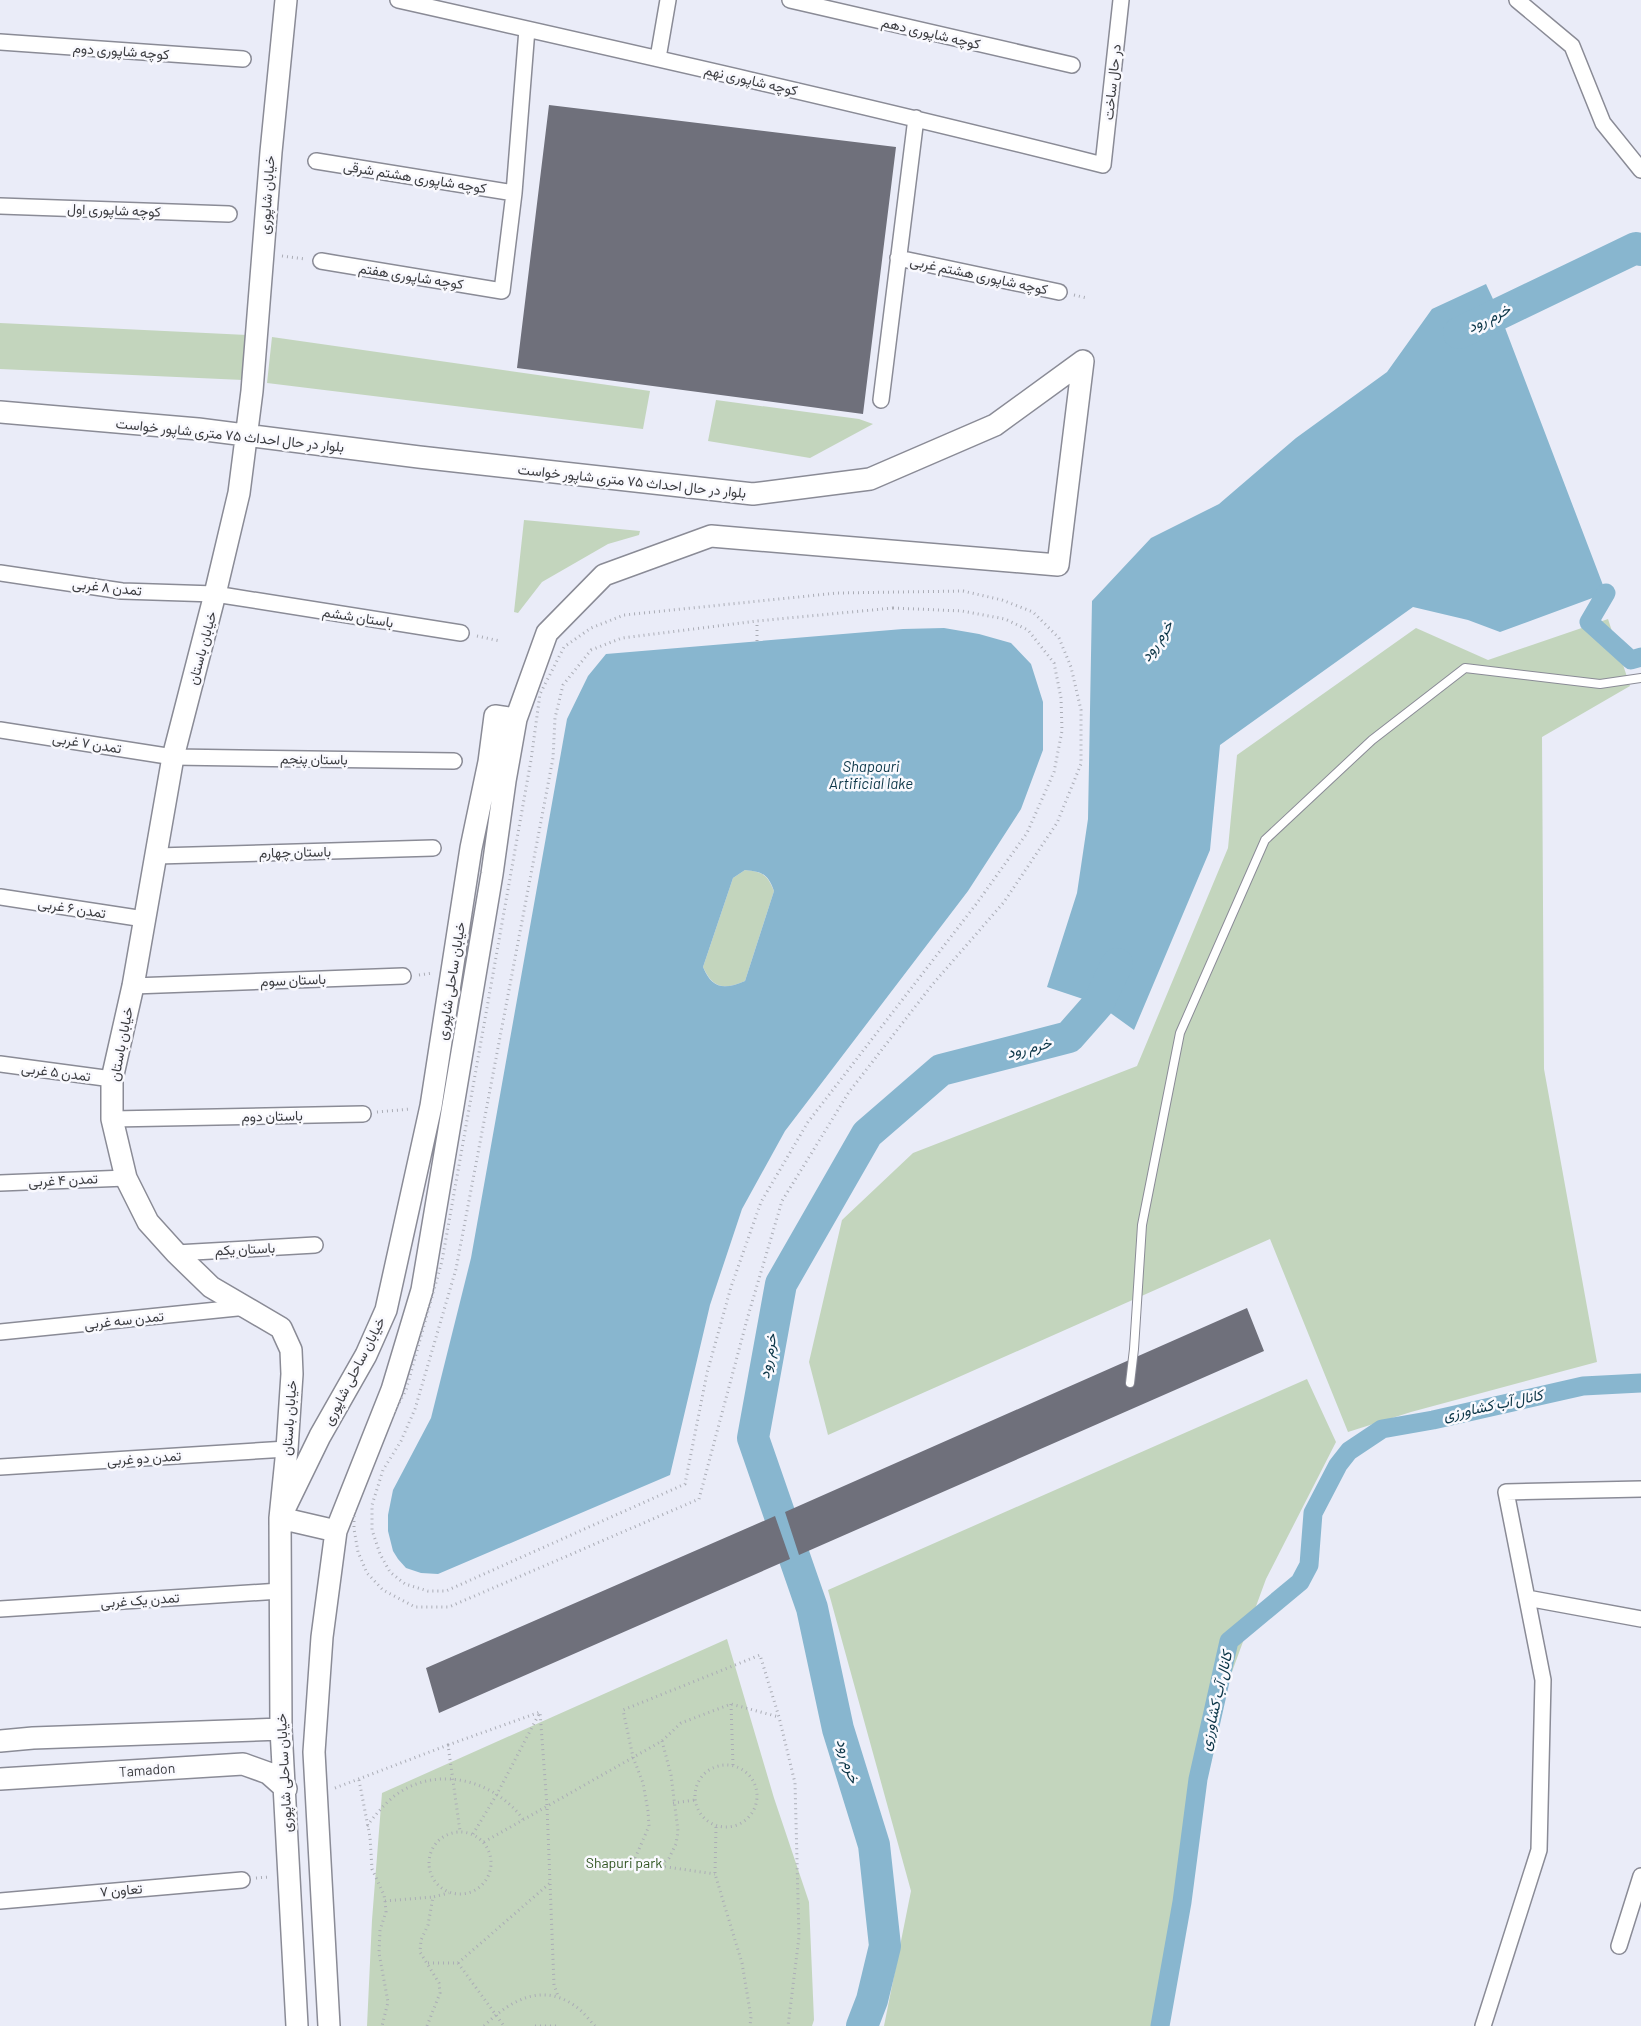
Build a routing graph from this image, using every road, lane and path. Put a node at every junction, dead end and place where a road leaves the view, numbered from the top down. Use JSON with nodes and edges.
{"nodes":[{"id":1,"x":286,"y":0,"type":"edge"},
{"id":2,"x":398,"y":0,"type":"edge"},
{"id":3,"x":668,"y":0,"type":"edge"},
{"id":4,"x":791,"y":0,"type":"edge"},
{"id":5,"x":1121,"y":0,"type":"edge"},
{"id":6,"x":1517,"y":0,"type":"edge"},
{"id":7,"x":527,"y":29,"type":"junction"},
{"id":8,"x":0,"y":42,"type":"edge"},
{"id":9,"x":658,"y":58,"type":"junction"},
{"id":10,"x":243,"y":59,"type":"dead end"},
{"id":11,"x":1072,"y":65,"type":"dead end"},
{"id":12,"x":916,"y":118,"type":"junction"},
{"id":13,"x":316,"y":161,"type":"dead end"},
{"id":14,"x":1103,"y":165,"type":"joint"},
{"id":15,"x":1641,"y":170,"type":"edge"},
{"id":16,"x":514,"y":193,"type":"junction"},
{"id":17,"x":0,"y":206,"type":"edge"},
{"id":18,"x":229,"y":214,"type":"dead end"},
{"id":19,"x":263,"y":254,"type":"junction"},
{"id":20,"x":898,"y":258,"type":"junction"},
{"id":21,"x":321,"y":261,"type":"joint"},
{"id":22,"x":1059,"y":292,"type":"dead end"},
{"id":23,"x":881,"y":400,"type":"dead end"},
{"id":24,"x":0,"y":412,"type":"edge"},
{"id":25,"x":247,"y":435,"type":"junction"},
{"id":26,"x":0,"y":573,"type":"edge"},
{"id":27,"x":215,"y":594,"type":"junction"},
{"id":28,"x":757,"y":621,"type":"junction"},
{"id":29,"x":462,"y":633,"type":"joint"},
{"id":30,"x":500,"y":641,"type":"dead end"},
{"id":31,"x":756,"y":641,"type":"dead end"},
{"id":32,"x":1641,"y":678,"type":"edge"},
{"id":33,"x":516,"y":719,"type":"junction"},
{"id":34,"x":0,"y":730,"type":"edge"},
{"id":35,"x":173,"y":757,"type":"junction"},
{"id":36,"x":454,"y":761,"type":"dead end"},
{"id":37,"x":433,"y":848,"type":"dead end"},
{"id":38,"x":157,"y":856,"type":"junction"},
{"id":39,"x":0,"y":896,"type":"edge"},
{"id":40,"x":144,"y":919,"type":"junction"},
{"id":41,"x":452,"y":972,"type":"junction"},
{"id":42,"x":404,"y":976,"type":"joint"},
{"id":43,"x":133,"y":986,"type":"junction"},
{"id":44,"x":0,"y":1064,"type":"edge"},
{"id":45,"x":112,"y":1079,"type":"junction"},
{"id":46,"x":431,"y":1106,"type":"junction"},
{"id":47,"x":453,"y":1109,"type":"junction"},
{"id":48,"x":363,"y":1114,"type":"joint"},
{"id":49,"x":112,"y":1119,"type":"junction"},
{"id":50,"x":126,"y":1178,"type":"junction"},
{"id":51,"x":0,"y":1183,"type":"edge"},
{"id":52,"x":315,"y":1245,"type":"dead end"},
{"id":53,"x":176,"y":1253,"type":"junction"},
{"id":54,"x":248,"y":1307,"type":"junction"},
{"id":55,"x":0,"y":1332,"type":"edge"},
{"id":56,"x":1130,"y":1383,"type":"dead end"},
{"id":57,"x":406,"y":1390,"type":"joint"},
{"id":58,"x":287,"y":1449,"type":"junction"},
{"id":59,"x":0,"y":1467,"type":"edge"},
{"id":60,"x":1641,"y":1489,"type":"edge"},
{"id":61,"x":280,"y":1518,"type":"junction"},
{"id":62,"x":336,"y":1531,"type":"junction"},
{"id":63,"x":280,"y":1591,"type":"junction"},
{"id":64,"x":1527,"y":1598,"type":"junction"},
{"id":65,"x":0,"y":1609,"type":"edge"},
{"id":66,"x":1641,"y":1619,"type":"edge"},
{"id":67,"x":731,"y":1704,"type":"junction"},
{"id":68,"x":540,"y":1712,"type":"junction"},
{"id":69,"x":779,"y":1717,"type":"junction"},
{"id":70,"x":281,"y":1729,"type":"junction"},
{"id":71,"x":662,"y":1740,"type":"junction"},
{"id":72,"x":0,"y":1741,"type":"edge"},
{"id":73,"x":448,"y":1744,"type":"junction"},
{"id":74,"x":633,"y":1756,"type":"junction"},
{"id":75,"x":733,"y":1765,"type":"junction"},
{"id":76,"x":0,"y":1779,"type":"edge"},
{"id":77,"x":453,"y":1779,"type":"junction"},
{"id":78,"x":359,"y":1780,"type":"junction"},
{"id":79,"x":286,"y":1789,"type":"junction"},
{"id":80,"x":316,"y":1794,"type":"junction"},
{"id":81,"x":498,"y":1794,"type":"junction"},
{"id":82,"x":695,"y":1800,"type":"junction"},
{"id":83,"x":674,"y":1803,"type":"junction"},
{"id":84,"x":547,"y":1806,"type":"junction"},
{"id":85,"x":523,"y":1819,"type":"junction"},
{"id":86,"x":367,"y":1827,"type":"junction"},
{"id":87,"x":716,"y":1827,"type":"junction"},
{"id":88,"x":460,"y":1831,"type":"junction"},
{"id":89,"x":473,"y":1834,"type":"junction"},
{"id":90,"x":484,"y":1842,"type":"junction"},
{"id":91,"x":660,"y":1866,"type":"junction"},
{"id":92,"x":715,"y":1874,"type":"junction"},
{"id":93,"x":290,"y":1875,"type":"junction"},
{"id":94,"x":1641,"y":1876,"type":"edge"},
{"id":95,"x":242,"y":1880,"type":"joint"},
{"id":96,"x":551,"y":1883,"type":"junction"},
{"id":97,"x":449,"y":1893,"type":"junction"},
{"id":98,"x":433,"y":1897,"type":"junction"},
{"id":99,"x":385,"y":1900,"type":"junction"},
{"id":100,"x":0,"y":1901,"type":"edge"},
{"id":101,"x":1619,"y":1946,"type":"dead end"},
{"id":102,"x":428,"y":1963,"type":"junction"},
{"id":103,"x":458,"y":1963,"type":"junction"},
{"id":104,"x":558,"y":1996,"type":"junction"},
{"id":105,"x":496,"y":2014,"type":"junction"},
{"id":106,"x":298,"y":2026,"type":"edge"},
{"id":107,"x":329,"y":2026,"type":"edge"},
{"id":108,"x":382,"y":2026,"type":"edge"},
{"id":109,"x":427,"y":2026,"type":"edge"},
{"id":110,"x":484,"y":2026,"type":"edge"},
{"id":111,"x":504,"y":2026,"type":"edge"},
{"id":112,"x":535,"y":2026,"type":"edge"},
{"id":113,"x":556,"y":2026,"type":"edge"},
{"id":114,"x":595,"y":2026,"type":"edge"},
{"id":115,"x":750,"y":2026,"type":"edge"},
{"id":116,"x":788,"y":2026,"type":"edge"},
{"id":117,"x":1483,"y":2026,"type":"edge"}],
"edges":[{"from":1,"to":19,"type":"street","name":"خیابان شاپوری"},
{"from":2,"to":7,"type":"street","name":"کوچه شاپوری نهم"},
{"from":3,"to":9,"type":"street"},
{"from":4,"to":11,"type":"street","name":"کوچه شاپوری دهم"},
{"from":5,"to":14,"type":"street","name":"در حال ساخت"},
{"from":6,"to":15,"type":"street"},
{"from":7,"to":9,"type":"street","name":"کوچه شاپوری نهم"},
{"from":7,"to":16,"type":"street"},
{"from":8,"to":10,"type":"street","name":"کوچه شاپوری دوم"},
{"from":9,"to":12,"type":"street","name":"کوچه شاپوری نهم"},
{"from":12,"to":14,"type":"street","name":"کوچه شاپوری نهم"},
{"from":12,"to":20,"type":"street"},
{"from":13,"to":16,"type":"street","name":"کوچه شاپوری هشتم شرقی"},
{"from":16,"to":21,"type":"street","name":"کوچه شاپوری هفتم"},
{"from":17,"to":18,"type":"street","name":"کوچه شاپوری اول"},
{"from":19,"to":21,"type":"path"},
{"from":19,"to":25,"type":"street","name":"خیابان شاپوری"},
{"from":20,"to":22,"type":"street","name":"کوچه شاپوری هشتم غربی"},
{"from":20,"to":23,"type":"street"},
{"from":24,"to":25,"type":"street","name":"بلوار در حال احداث ۷۵ متری شاپور خواست"},
{"from":25,"to":27,"type":"street","name":"خیابان باستان"},
{"from":25,"to":33,"type":"street","name":"بلوار در حال احداث ۷۵ متری شاپور خواست"},
{"from":26,"to":27,"type":"street","name":"تمدن ۸ غربی"},
{"from":27,"to":29,"type":"street","name":"باستان ششم"},
{"from":27,"to":35,"type":"street","name":"خیابان باستان"},
{"from":28,"to":28,"type":"path"},
{"from":28,"to":31,"type":"path"},
{"from":29,"to":30,"type":"path"},
{"from":32,"to":56,"type":"lane"},
{"from":33,"to":41,"type":"street","name":"خیابان ساحلی شاپوری"},
{"from":33,"to":47,"type":"street","name":"خیابان ساحلی شاپوری"},
{"from":34,"to":35,"type":"street","name":"تمدن ۷ غربی"},
{"from":35,"to":36,"type":"street","name":"باستان پنجم"},
{"from":35,"to":38,"type":"street","name":"خیابان باستان"},
{"from":37,"to":38,"type":"street","name":"باستان چهارم"},
{"from":38,"to":40,"type":"street","name":"خیابان باستان"},
{"from":39,"to":40,"type":"street","name":"تمدن ۶ غربی"},
{"from":40,"to":43,"type":"street","name":"خیابان باستان"},
{"from":41,"to":42,"type":"path"},
{"from":41,"to":46,"type":"street","name":"خیابان ساحلی شاپوری"},
{"from":42,"to":43,"type":"street","name":"باستان سوم"},
{"from":43,"to":45,"type":"street","name":"خیابان باستان"},
{"from":44,"to":45,"type":"street","name":"تمدن ۵ غربی"},
{"from":45,"to":49,"type":"street","name":"خیابان باستان"},
{"from":46,"to":47,"type":"street"},
{"from":46,"to":48,"type":"path"},
{"from":46,"to":61,"type":"street","name":"خیابان ساحلی شاپوری"},
{"from":47,"to":62,"type":"street","name":"خیابان ساحلی شاپوری"},
{"from":48,"to":49,"type":"street","name":"باستان دوم"},
{"from":49,"to":50,"type":"street","name":"خیابان باستان"},
{"from":50,"to":51,"type":"street","name":"تمدن ۴ غربی"},
{"from":50,"to":53,"type":"street","name":"خیابان باستان"},
{"from":52,"to":53,"type":"street","name":"باستان یکم"},
{"from":53,"to":54,"type":"street","name":"خیابان باستان"},
{"from":54,"to":55,"type":"street","name":"تمدن سه غربی"},
{"from":54,"to":58,"type":"street","name":"خیابان باستان"},
{"from":57,"to":57,"type":"path"},
{"from":58,"to":59,"type":"street","name":"تمدن دو غربی"},
{"from":58,"to":61,"type":"street","name":"خیابان باستان"},
{"from":60,"to":64,"type":"street"},
{"from":61,"to":62,"type":"street"},
{"from":61,"to":63,"type":"street","name":"خیابان ساحلی شاپوری"},
{"from":62,"to":80,"type":"street","name":"خیابان ساحلی شاپوری"},
{"from":63,"to":65,"type":"street","name":"تمدن یک غربی"},
{"from":63,"to":70,"type":"street","name":"خیابان ساحلی شاپوری"},
{"from":64,"to":66,"type":"street"},
{"from":64,"to":117,"type":"street"},
{"from":67,"to":69,"type":"path"},
{"from":67,"to":71,"type":"path"},
{"from":67,"to":75,"type":"path"},
{"from":68,"to":73,"type":"path"},
{"from":68,"to":81,"type":"path"},
{"from":68,"to":84,"type":"path"},
{"from":69,"to":74,"type":"path"},
{"from":69,"to":116,"type":"path"},
{"from":70,"to":72,"type":"street"},
{"from":70,"to":79,"type":"street","name":"خیابان ساحلی شاپوری"},
{"from":71,"to":74,"type":"path"},
{"from":71,"to":83,"type":"path"},
{"from":73,"to":77,"type":"path"},
{"from":73,"to":78,"type":"path"},
{"from":74,"to":84,"type":"path"},
{"from":74,"to":91,"type":"path"},
{"from":75,"to":82,"type":"path"},
{"from":75,"to":87,"type":"path"},
{"from":76,"to":79,"type":"street","name":"Tamadon"},
{"from":77,"to":81,"type":"path"},
{"from":77,"to":86,"type":"path"},
{"from":77,"to":88,"type":"path"},
{"from":78,"to":80,"type":"path"},
{"from":78,"to":86,"type":"path"},
{"from":79,"to":93,"type":"street","name":"خیابان ساحلی شاپوری"},
{"from":80,"to":107,"type":"street","name":"خیابان ساحلی شاپوری"},
{"from":81,"to":85,"type":"path"},
{"from":81,"to":89,"type":"path"},
{"from":82,"to":83,"type":"path"},
{"from":82,"to":87,"type":"path"},
{"from":83,"to":91,"type":"path"},
{"from":84,"to":85,"type":"path"},
{"from":84,"to":96,"type":"path"},
{"from":85,"to":90,"type":"path"},
{"from":86,"to":99,"type":"path"},
{"from":87,"to":92,"type":"path"},
{"from":88,"to":89,"type":"path"},
{"from":88,"to":97,"type":"path"},
{"from":89,"to":90,"type":"path"},
{"from":90,"to":97,"type":"path"},
{"from":91,"to":92,"type":"path"},
{"from":92,"to":115,"type":"path"},
{"from":93,"to":95,"type":"path"},
{"from":93,"to":106,"type":"street","name":"خیابان ساحلی شاپوری"},
{"from":94,"to":101,"type":"street"},
{"from":95,"to":100,"type":"street","name":"تعاون ۷"},
{"from":96,"to":103,"type":"path"},
{"from":96,"to":104,"type":"path"},
{"from":97,"to":98,"type":"path"},
{"from":98,"to":99,"type":"path"},
{"from":98,"to":102,"type":"path"},
{"from":99,"to":108,"type":"path"},
{"from":102,"to":103,"type":"path"},
{"from":102,"to":109,"type":"path"},
{"from":103,"to":105,"type":"path"},
{"from":104,"to":105,"type":"path"},
{"from":104,"to":114,"type":"path"},
{"from":105,"to":110,"type":"path"},
{"from":105,"to":111,"type":"path"},
{"from":112,"to":113,"type":"path"}]}
